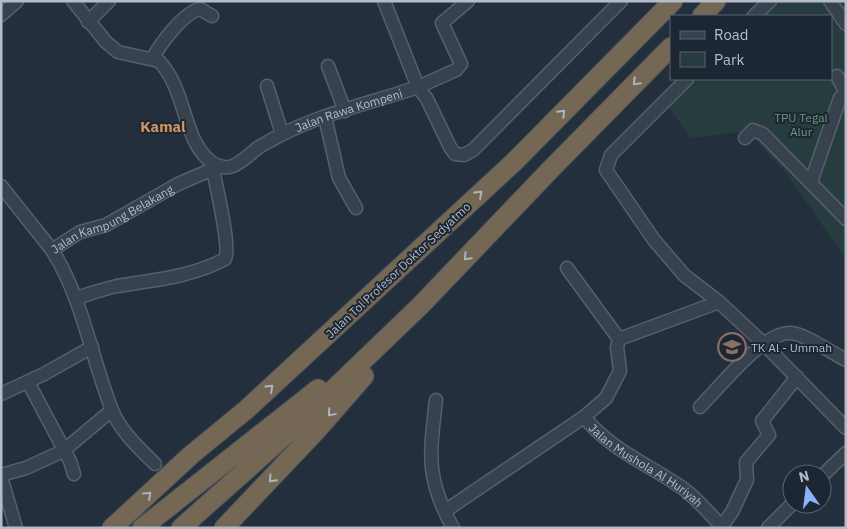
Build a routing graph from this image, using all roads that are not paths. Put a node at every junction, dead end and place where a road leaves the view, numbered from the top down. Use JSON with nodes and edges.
{"nodes":[{"id":1,"x":17,"y":1,"type":"edge"},
{"id":2,"x":73,"y":1,"type":"edge"},
{"id":3,"x":109,"y":1,"type":"edge"},
{"id":4,"x":384,"y":1,"type":"edge"},
{"id":5,"x":468,"y":1,"type":"edge"},
{"id":6,"x":621,"y":1,"type":"edge"},
{"id":7,"x":673,"y":1,"type":"edge"},
{"id":8,"x":716,"y":1,"type":"edge"},
{"id":9,"x":770,"y":1,"type":"edge"},
{"id":10,"x":830,"y":1,"type":"edge"},
{"id":11,"x":1,"y":15,"type":"edge"},
{"id":12,"x":703,"y":15,"type":"edge"},
{"id":13,"x":755,"y":15,"type":"edge"},
{"id":14,"x":212,"y":16,"type":"dead end"},
{"id":15,"x":88,"y":22,"type":"junction"},
{"id":16,"x":846,"y":24,"type":"edge"},
{"id":17,"x":670,"y":48,"type":"edge"},
{"id":18,"x":153,"y":58,"type":"junction"},
{"id":19,"x":328,"y":66,"type":"dead end"},
{"id":20,"x":837,"y":76,"type":"dead end"},
{"id":21,"x":686,"y":80,"type":"edge"},
{"id":22,"x":267,"y":86,"type":"dead end"},
{"id":23,"x":418,"y":87,"type":"junction"},
{"id":24,"x":846,"y":94,"type":"edge"},
{"id":25,"x":344,"y":111,"type":"junction"},
{"id":26,"x":325,"y":117,"type":"junction"},
{"id":27,"x":282,"y":134,"type":"junction"},
{"id":28,"x":744,"y":138,"type":"dead end"},
{"id":29,"x":217,"y":168,"type":"junction"},
{"id":30,"x":811,"y":182,"type":"junction"},
{"id":31,"x":1,"y":186,"type":"edge"},
{"id":32,"x":356,"y":208,"type":"dead end"},
{"id":33,"x":846,"y":219,"type":"edge"},
{"id":34,"x":52,"y":250,"type":"junction"},
{"id":35,"x":567,"y":268,"type":"dead end"},
{"id":36,"x":76,"y":298,"type":"junction"},
{"id":37,"x":719,"y":302,"type":"junction"},
{"id":38,"x":421,"y":305,"type":"junction"},
{"id":39,"x":387,"y":338,"type":"junction"},
{"id":40,"x":619,"y":339,"type":"junction"},
{"id":41,"x":763,"y":343,"type":"junction"},
{"id":42,"x":92,"y":347,"type":"junction"},
{"id":43,"x":846,"y":360,"type":"edge"},
{"id":44,"x":797,"y":377,"type":"junction"},
{"id":45,"x":28,"y":382,"type":"junction"},
{"id":46,"x":1,"y":394,"type":"edge"},
{"id":47,"x":436,"y":400,"type":"dead end"},
{"id":48,"x":700,"y":407,"type":"dead end"},
{"id":49,"x":112,"y":410,"type":"junction"},
{"id":50,"x":584,"y":417,"type":"junction"},
{"id":51,"x":846,"y":428,"type":"edge"},
{"id":52,"x":63,"y":451,"type":"junction"},
{"id":53,"x":846,"y":453,"type":"edge"},
{"id":54,"x":155,"y":464,"type":"dead end"},
{"id":55,"x":832,"y":466,"type":"edge"},
{"id":56,"x":74,"y":474,"type":"dead end"},
{"id":57,"x":1,"y":476,"type":"edge"},
{"id":58,"x":445,"y":511,"type":"junction"},
{"id":59,"x":782,"y":514,"type":"edge"},
{"id":60,"x":722,"y":527,"type":"edge"},
{"id":61,"x":16,"y":528,"type":"edge"},
{"id":62,"x":112,"y":528,"type":"edge"},
{"id":63,"x":142,"y":528,"type":"edge"},
{"id":64,"x":181,"y":528,"type":"edge"},
{"id":65,"x":224,"y":528,"type":"edge"},
{"id":66,"x":452,"y":528,"type":"edge"},
{"id":67,"x":768,"y":528,"type":"edge"}],
"edges":[{"from":1,"to":11,"type":"street"},
{"from":2,"to":15,"type":"street"},
{"from":3,"to":15,"type":"street"},
{"from":4,"to":23,"type":"street"},
{"from":5,"to":23,"type":"street"},
{"from":6,"to":23,"type":"street","name":"Jalan Rawa Kompeni"},
{"from":62,"to":7,"type":"highway","name":"Jalan Tol Profesor Doktor Sedyatmo","one_way":true},
{"from":8,"to":12,"type":"highway"},
{"from":9,"to":13,"type":"street"},
{"from":10,"to":16,"type":"street"},
{"from":14,"to":18,"type":"street"},
{"from":15,"to":18,"type":"street"},
{"from":17,"to":38,"type":"highway","one_way":true},
{"from":18,"to":29,"type":"street"},
{"from":19,"to":25,"type":"street"},
{"from":20,"to":24,"type":"street"},
{"from":21,"to":37,"type":"street"},
{"from":22,"to":27,"type":"street"},
{"from":23,"to":25,"type":"street","name":"Jalan Rawa Kompeni"},
{"from":24,"to":30,"type":"street"},
{"from":25,"to":26,"type":"street","name":"Jalan Rawa Kompeni"},
{"from":26,"to":27,"type":"street","name":"Jalan Rawa Kompeni"},
{"from":26,"to":32,"type":"street"},
{"from":27,"to":29,"type":"street","name":"Jalan Rawa Kompeni"},
{"from":28,"to":30,"type":"street"},
{"from":29,"to":34,"type":"street","name":"Jalan Kampung Belakang"},
{"from":29,"to":36,"type":"street"},
{"from":30,"to":33,"type":"street"},
{"from":31,"to":34,"type":"street","name":"Jalan Kampung Belakang"},
{"from":34,"to":36,"type":"street"},
{"from":35,"to":40,"type":"street"},
{"from":36,"to":42,"type":"street"},
{"from":37,"to":40,"type":"street"},
{"from":37,"to":41,"type":"street"},
{"from":38,"to":39,"type":"highway"},
{"from":38,"to":65,"type":"highway","one_way":true},
{"from":39,"to":63,"type":"highway"},
{"from":39,"to":64,"type":"highway"},
{"from":40,"to":50,"type":"street","name":"Jalan Mushola Al Huriyah"},
{"from":41,"to":43,"type":"street"},
{"from":41,"to":44,"type":"street"},
{"from":41,"to":48,"type":"street"},
{"from":42,"to":45,"type":"street"},
{"from":42,"to":49,"type":"street"},
{"from":44,"to":51,"type":"street"},
{"from":44,"to":60,"type":"street"},
{"from":45,"to":46,"type":"street"},
{"from":45,"to":52,"type":"street"},
{"from":47,"to":58,"type":"street"},
{"from":49,"to":52,"type":"street"},
{"from":49,"to":54,"type":"street"},
{"from":50,"to":58,"type":"street"},
{"from":50,"to":60,"type":"street","name":"Jalan Mushola Al Huriyah"},
{"from":52,"to":56,"type":"street"},
{"from":52,"to":57,"type":"street"},
{"from":53,"to":55,"type":"street"},
{"from":57,"to":61,"type":"street"},
{"from":58,"to":66,"type":"street"},
{"from":59,"to":67,"type":"street"}]}
